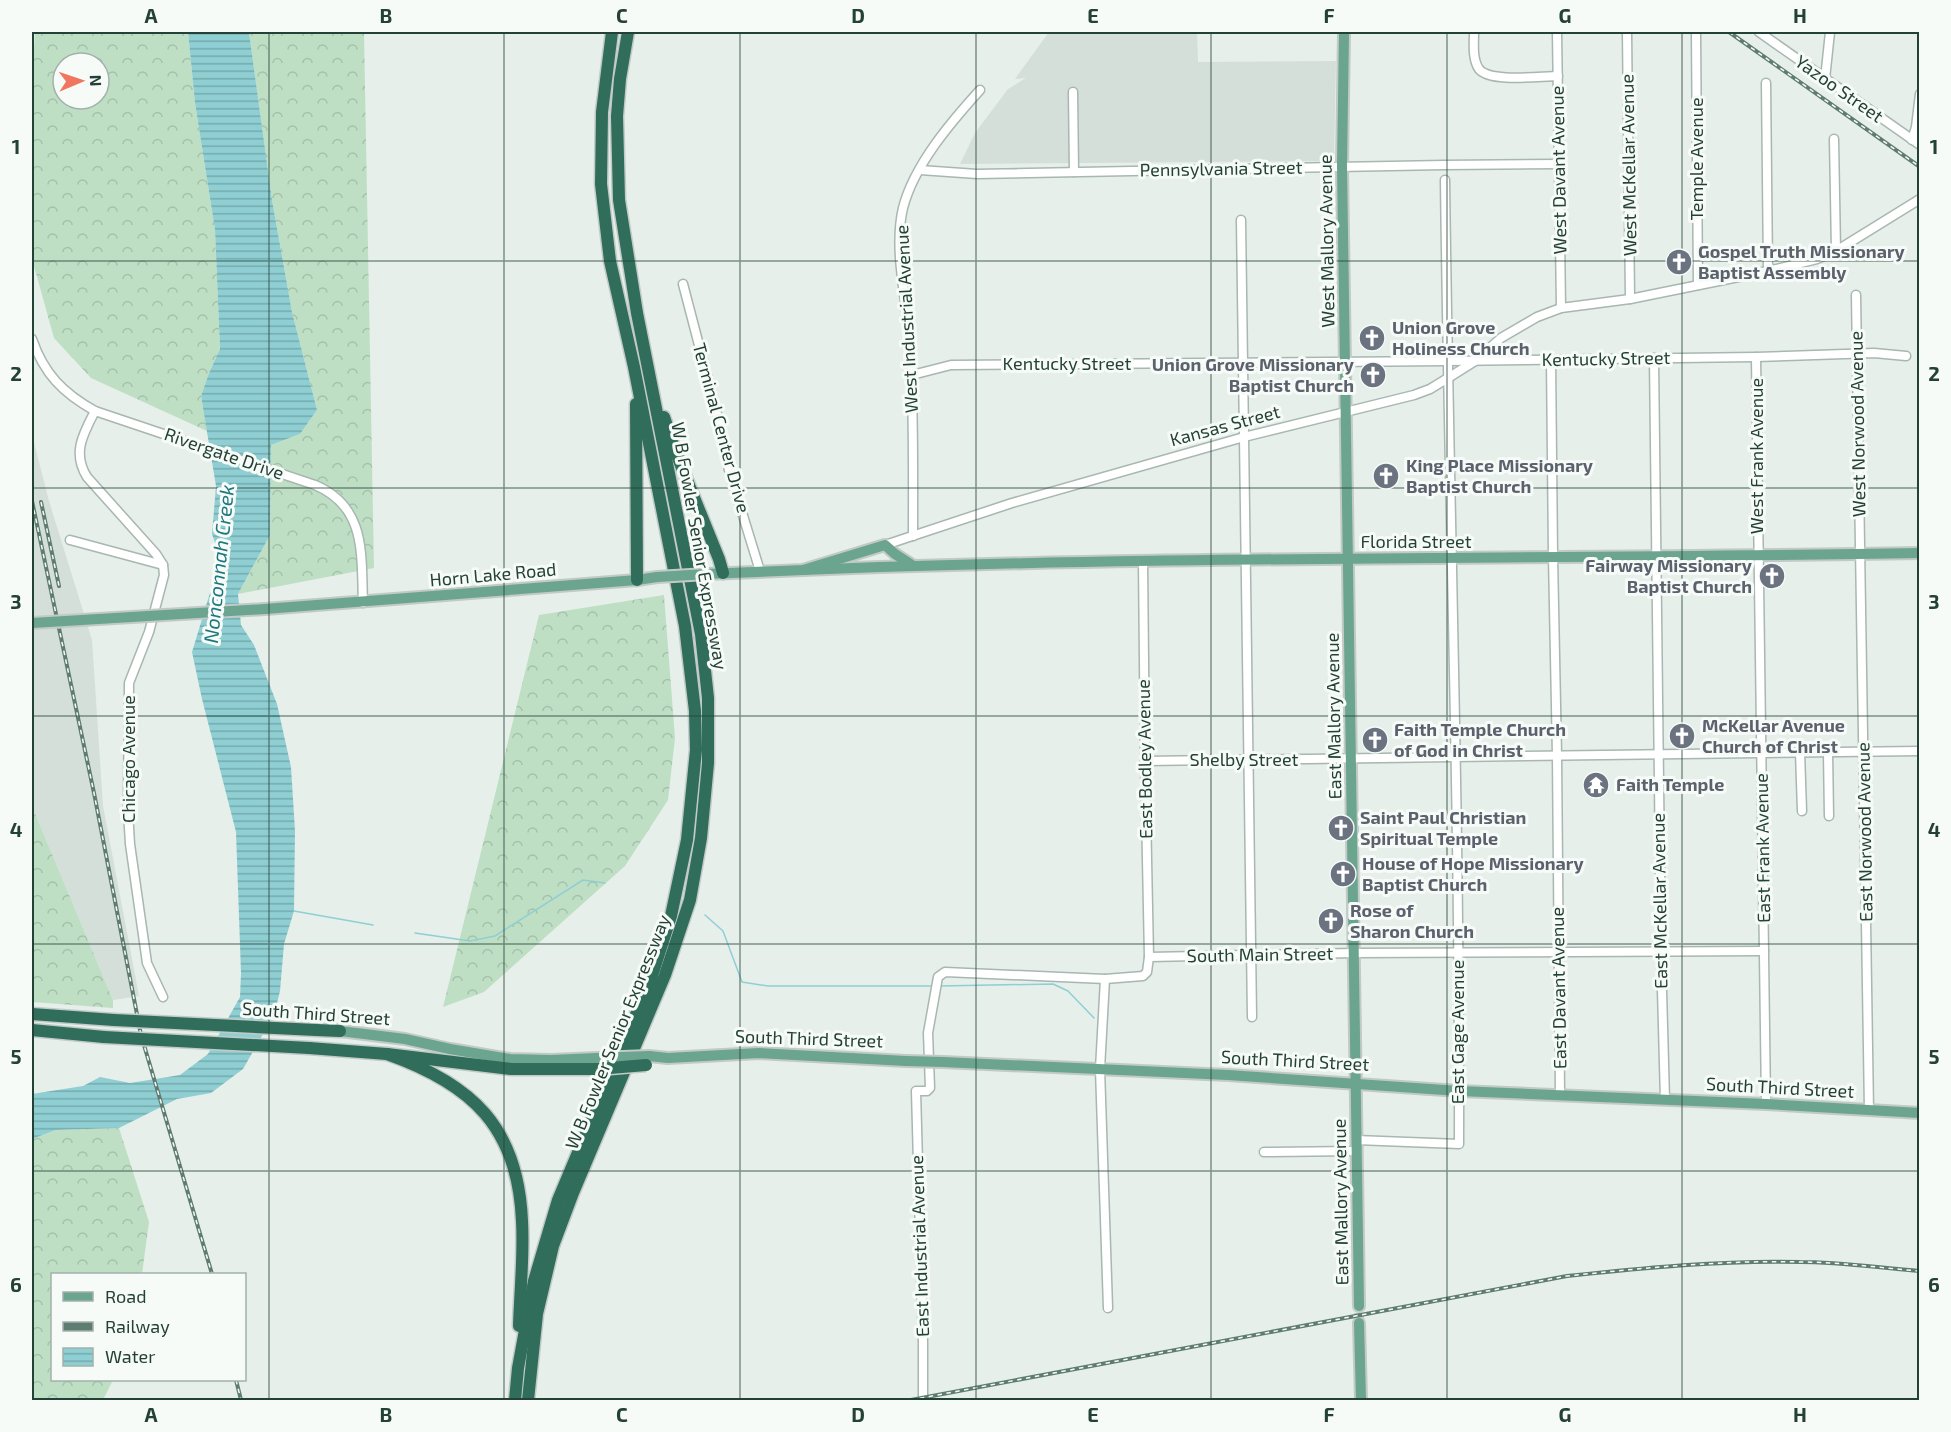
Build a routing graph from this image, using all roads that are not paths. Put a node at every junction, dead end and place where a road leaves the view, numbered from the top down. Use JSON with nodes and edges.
{"nodes":[{"id":1,"x":612,"y":32,"type":"edge"},
{"id":2,"x":628,"y":32,"type":"edge"},
{"id":3,"x":1344,"y":32,"type":"edge"},
{"id":4,"x":1474,"y":32,"type":"edge"},
{"id":5,"x":1557,"y":32,"type":"edge"},
{"id":6,"x":1627,"y":32,"type":"edge"},
{"id":7,"x":1759,"y":32,"type":"edge"},
{"id":8,"x":1830,"y":32,"type":"edge"},
{"id":9,"x":1696,"y":33,"type":"edge"},
{"id":10,"x":1558,"y":76,"type":"junction"},
{"id":11,"x":1825,"y":79,"type":"junction"},
{"id":12,"x":1766,"y":83,"type":"dead end"},
{"id":13,"x":980,"y":90,"type":"dead end"},
{"id":14,"x":1073,"y":92,"type":"dead end"},
{"id":15,"x":1920,"y":94,"type":"edge"},
{"id":16,"x":1834,"y":139,"type":"dead end"},
{"id":17,"x":1916,"y":143,"type":"edge"},
{"id":18,"x":1559,"y":164,"type":"junction"},
{"id":19,"x":1342,"y":166,"type":"junction"},
{"id":20,"x":920,"y":170,"type":"junction"},
{"id":21,"x":1074,"y":172,"type":"junction"},
{"id":22,"x":1445,"y":180,"type":"dead end"},
{"id":23,"x":1920,"y":199,"type":"edge"},
{"id":24,"x":1241,"y":220,"type":"dead end"},
{"id":25,"x":1836,"y":251,"type":"junction"},
{"id":26,"x":1768,"y":271,"type":"junction"},
{"id":27,"x":683,"y":285,"type":"dead end"},
{"id":28,"x":1698,"y":285,"type":"junction"},
{"id":29,"x":1856,"y":295,"type":"dead end"},
{"id":30,"x":1630,"y":299,"type":"junction"},
{"id":31,"x":1561,"y":308,"type":"junction"},
{"id":32,"x":32,"y":339,"type":"edge"},
{"id":33,"x":1857,"y":354,"type":"junction"},
{"id":34,"x":1906,"y":356,"type":"dead end"},
{"id":35,"x":1756,"y":357,"type":"junction"},
{"id":36,"x":1654,"y":358,"type":"junction"},
{"id":37,"x":1551,"y":359,"type":"junction"},
{"id":38,"x":1447,"y":361,"type":"junction"},
{"id":39,"x":1475,"y":361,"type":"junction"},
{"id":40,"x":1346,"y":362,"type":"junction"},
{"id":41,"x":1243,"y":364,"type":"junction"},
{"id":42,"x":634,"y":367,"type":"junction"},
{"id":43,"x":648,"y":367,"type":"junction"},
{"id":44,"x":912,"y":375,"type":"junction"},
{"id":45,"x":1448,"y":378,"type":"junction"},
{"id":46,"x":95,"y":411,"type":"junction"},
{"id":47,"x":1347,"y":411,"type":"junction"},
{"id":48,"x":1244,"y":437,"type":"junction"},
{"id":49,"x":913,"y":536,"type":"junction"},
{"id":50,"x":70,"y":540,"type":"dead end"},
{"id":51,"x":885,"y":545,"type":"junction"},
{"id":52,"x":1920,"y":553,"type":"edge"},
{"id":53,"x":1861,"y":554,"type":"junction"},
{"id":54,"x":1757,"y":555,"type":"junction"},
{"id":55,"x":1553,"y":556,"type":"junction"},
{"id":56,"x":1657,"y":557,"type":"junction"},
{"id":57,"x":1348,"y":558,"type":"junction"},
{"id":58,"x":1453,"y":559,"type":"junction"},
{"id":59,"x":1246,"y":560,"type":"junction"},
{"id":60,"x":1143,"y":562,"type":"junction"},
{"id":61,"x":163,"y":565,"type":"junction"},
{"id":62,"x":913,"y":566,"type":"junction"},
{"id":63,"x":803,"y":570,"type":"junction"},
{"id":64,"x":760,"y":571,"type":"junction"},
{"id":65,"x":723,"y":573,"type":"junction"},
{"id":66,"x":637,"y":580,"type":"junction"},
{"id":67,"x":363,"y":603,"type":"junction"},
{"id":68,"x":32,"y":623,"type":"edge"},
{"id":69,"x":1864,"y":751,"type":"junction"},
{"id":70,"x":1920,"y":751,"type":"edge"},
{"id":71,"x":1800,"y":752,"type":"junction"},
{"id":72,"x":1828,"y":752,"type":"junction"},
{"id":73,"x":1761,"y":753,"type":"junction"},
{"id":74,"x":1658,"y":754,"type":"junction"},
{"id":75,"x":1557,"y":756,"type":"junction"},
{"id":76,"x":1454,"y":758,"type":"junction"},
{"id":77,"x":1249,"y":760,"type":"junction"},
{"id":78,"x":1351,"y":760,"type":"junction"},
{"id":79,"x":1145,"y":761,"type":"junction"},
{"id":80,"x":1802,"y":811,"type":"dead end"},
{"id":81,"x":1829,"y":816,"type":"dead end"},
{"id":82,"x":1764,"y":951,"type":"junction"},
{"id":83,"x":1354,"y":953,"type":"junction"},
{"id":84,"x":1661,"y":953,"type":"junction"},
{"id":85,"x":1458,"y":954,"type":"junction"},
{"id":86,"x":1558,"y":954,"type":"junction"},
{"id":87,"x":1251,"y":955,"type":"junction"},
{"id":88,"x":1149,"y":957,"type":"junction"},
{"id":89,"x":1105,"y":979,"type":"junction"},
{"id":90,"x":163,"y":997,"type":"dead end"},
{"id":91,"x":32,"y":1014,"type":"edge"},
{"id":92,"x":1252,"y":1017,"type":"dead end"},
{"id":93,"x":32,"y":1030,"type":"edge"},
{"id":94,"x":340,"y":1031,"type":"joint"},
{"id":95,"x":387,"y":1054,"type":"junction"},
{"id":96,"x":647,"y":1060,"type":"joint"},
{"id":97,"x":597,"y":1064,"type":"junction"},
{"id":98,"x":1100,"y":1069,"type":"junction"},
{"id":99,"x":1356,"y":1083,"type":"junction"},
{"id":100,"x":1459,"y":1091,"type":"junction"},
{"id":101,"x":1560,"y":1095,"type":"junction"},
{"id":102,"x":1665,"y":1100,"type":"junction"},
{"id":103,"x":1766,"y":1104,"type":"junction"},
{"id":104,"x":1869,"y":1111,"type":"junction"},
{"id":105,"x":1920,"y":1113,"type":"edge"},
{"id":106,"x":1356,"y":1145,"type":"junction"},
{"id":107,"x":1264,"y":1152,"type":"dead end"},
{"id":108,"x":1359,"y":1305,"type":"tunnel mouth"},
{"id":109,"x":1108,"y":1308,"type":"dead end"},
{"id":110,"x":1359,"y":1323,"type":"tunnel mouth"},
{"id":111,"x":518,"y":1368,"type":"junction"},
{"id":112,"x":515,"y":1401,"type":"edge"},
{"id":113,"x":528,"y":1401,"type":"edge"},
{"id":114,"x":923,"y":1401,"type":"edge"},
{"id":115,"x":1361,"y":1401,"type":"edge"}],
"edges":[{"from":1,"to":42,"type":"highway","name":"W B Fowler Senior Expressway"},
{"from":2,"to":43,"type":"highway","name":"W B Fowler Senior Expressway"},
{"from":3,"to":19,"type":"main road","name":"West Mallory Avenue"},
{"from":4,"to":10,"type":"street"},
{"from":5,"to":10,"type":"street","name":"West Davant Avenue"},
{"from":6,"to":30,"type":"street","name":"West McKellar Avenue"},
{"from":7,"to":11,"type":"street","name":"Yazoo Street"},
{"from":8,"to":11,"type":"street"},
{"from":9,"to":28,"type":"street","name":"Temple Avenue"},
{"from":10,"to":18,"type":"street","name":"West Davant Avenue"},
{"from":11,"to":17,"type":"street","name":"Yazoo Street"},
{"from":12,"to":26,"type":"street"},
{"from":13,"to":20,"type":"street","name":"West Industrial Avenue"},
{"from":14,"to":21,"type":"street"},
{"from":15,"to":17,"type":"street"},
{"from":16,"to":25,"type":"street"},
{"from":18,"to":19,"type":"street","name":"Pennsylvania Street"},
{"from":18,"to":31,"type":"street","name":"West Davant Avenue"},
{"from":19,"to":21,"type":"street","name":"Pennsylvania Street"},
{"from":19,"to":40,"type":"main road","name":"West Mallory Avenue"},
{"from":20,"to":21,"type":"street","name":"Pennsylvania Street"},
{"from":20,"to":44,"type":"street","name":"West Industrial Avenue"},
{"from":22,"to":38,"type":"street","name":"East Gage Avenue"},
{"from":23,"to":25,"type":"street","name":"Kansas Street"},
{"from":24,"to":41,"type":"street"},
{"from":25,"to":26,"type":"street","name":"Kansas Street"},
{"from":26,"to":28,"type":"street","name":"Kansas Street"},
{"from":27,"to":64,"type":"street","name":"Terminal Center Drive"},
{"from":28,"to":30,"type":"street","name":"Kansas Street"},
{"from":29,"to":33,"type":"street","name":"West Norwood Avenue"},
{"from":30,"to":31,"type":"street","name":"Kansas Street"},
{"from":31,"to":39,"type":"street","name":"Kansas Street"},
{"from":32,"to":46,"type":"street","name":"Rivergate Drive"},
{"from":33,"to":34,"type":"street","name":"Kentucky Street"},
{"from":33,"to":35,"type":"street","name":"Kentucky Street"},
{"from":33,"to":53,"type":"street","name":"West Norwood Avenue"},
{"from":35,"to":36,"type":"street","name":"Kentucky Street"},
{"from":35,"to":54,"type":"street","name":"West Frank Avenue"},
{"from":36,"to":37,"type":"street","name":"Kentucky Street"},
{"from":36,"to":56,"type":"street"},
{"from":37,"to":39,"type":"street","name":"Kentucky Street"},
{"from":37,"to":55,"type":"street"},
{"from":38,"to":39,"type":"street","name":"Kentucky Street"},
{"from":38,"to":40,"type":"street","name":"Kentucky Street"},
{"from":38,"to":45,"type":"street","name":"East Gage Avenue"},
{"from":39,"to":45,"type":"street","name":"Kansas Street"},
{"from":40,"to":41,"type":"street","name":"Kentucky Street"},
{"from":40,"to":47,"type":"main road","name":"West Mallory Avenue"},
{"from":41,"to":44,"type":"street","name":"Kentucky Street"},
{"from":41,"to":48,"type":"street"},
{"from":42,"to":66,"type":"highway"},
{"from":42,"to":111,"type":"highway","name":"W B Fowler Senior Expressway"},
{"from":43,"to":65,"type":"highway"},
{"from":43,"to":113,"type":"highway","name":"W B Fowler Senior Expressway"},
{"from":44,"to":49,"type":"street","name":"West Industrial Avenue"},
{"from":45,"to":47,"type":"street","name":"Kansas Street"},
{"from":45,"to":58,"type":"street","name":"East Gage Avenue"},
{"from":46,"to":61,"type":"street"},
{"from":46,"to":67,"type":"street","name":"Rivergate Drive"},
{"from":47,"to":48,"type":"street","name":"Kansas Street"},
{"from":47,"to":57,"type":"main road","name":"West Mallory Avenue"},
{"from":48,"to":49,"type":"street","name":"Kansas Street"},
{"from":48,"to":59,"type":"street"},
{"from":49,"to":51,"type":"street","name":"Kansas Street"},
{"from":50,"to":61,"type":"street"},
{"from":51,"to":62,"type":"main road"},
{"from":51,"to":63,"type":"main road","name":"Kansas Street"},
{"from":52,"to":53,"type":"main road","name":"Florida Street"},
{"from":53,"to":54,"type":"main road","name":"Florida Street"},
{"from":53,"to":69,"type":"street","name":"East Norwood Avenue"},
{"from":54,"to":56,"type":"main road","name":"Florida Street"},
{"from":54,"to":73,"type":"street","name":"East Frank Avenue"},
{"from":55,"to":56,"type":"main road","name":"Florida Street"},
{"from":55,"to":58,"type":"main road","name":"Florida Street"},
{"from":55,"to":75,"type":"street","name":"East Davant Avenue"},
{"from":56,"to":74,"type":"street","name":"East McKellar Avenue"},
{"from":57,"to":58,"type":"main road","name":"Florida Street"},
{"from":57,"to":59,"type":"main road","name":"Florida Street"},
{"from":57,"to":78,"type":"main road","name":"East Mallory Avenue"},
{"from":58,"to":76,"type":"street","name":"East Gage Avenue"},
{"from":59,"to":60,"type":"main road","name":"Florida Street"},
{"from":59,"to":77,"type":"street"},
{"from":60,"to":62,"type":"main road","name":"Florida Street"},
{"from":60,"to":79,"type":"street","name":"East Bodley Avenue"},
{"from":61,"to":90,"type":"street","name":"Chicago Avenue"},
{"from":62,"to":63,"type":"main road","name":"Florida Street"},
{"from":63,"to":64,"type":"main road","name":"Kansas Street"},
{"from":64,"to":65,"type":"main road","name":"Kansas Street"},
{"from":65,"to":66,"type":"main road","name":"Horn Lake Road","bridge":true},
{"from":66,"to":67,"type":"main road","name":"Horn Lake Road"},
{"from":67,"to":68,"type":"main road","name":"Horn Lake Road","bridge":true},
{"from":69,"to":70,"type":"street","name":"Shelby Street"},
{"from":69,"to":72,"type":"street","name":"Shelby Street"},
{"from":69,"to":104,"type":"street","name":"East Norwood Avenue"},
{"from":71,"to":72,"type":"street","name":"Shelby Street"},
{"from":71,"to":73,"type":"street","name":"Shelby Street"},
{"from":71,"to":80,"type":"street"},
{"from":72,"to":81,"type":"street"},
{"from":73,"to":74,"type":"street","name":"Shelby Street"},
{"from":73,"to":82,"type":"street","name":"East Frank Avenue"},
{"from":74,"to":75,"type":"street","name":"Shelby Street"},
{"from":74,"to":84,"type":"street","name":"East McKellar Avenue"},
{"from":75,"to":76,"type":"street","name":"Shelby Street"},
{"from":75,"to":86,"type":"street","name":"East Davant Avenue"},
{"from":76,"to":78,"type":"street","name":"Shelby Street"},
{"from":76,"to":85,"type":"street","name":"East Gage Avenue"},
{"from":77,"to":78,"type":"street","name":"Shelby Street"},
{"from":77,"to":79,"type":"street","name":"Shelby Street"},
{"from":77,"to":87,"type":"street"},
{"from":78,"to":83,"type":"main road","name":"East Mallory Avenue"},
{"from":79,"to":88,"type":"street","name":"East Bodley Avenue"},
{"from":82,"to":84,"type":"street","name":"South Main Street"},
{"from":82,"to":103,"type":"street","name":"East Frank Avenue"},
{"from":83,"to":85,"type":"street","name":"South Main Street"},
{"from":83,"to":87,"type":"street","name":"South Main Street"},
{"from":83,"to":99,"type":"main road","name":"East Mallory Avenue"},
{"from":84,"to":86,"type":"street","name":"South Main Street"},
{"from":84,"to":102,"type":"street","name":"East McKellar Avenue"},
{"from":85,"to":86,"type":"street","name":"South Main Street"},
{"from":85,"to":100,"type":"street","name":"East Gage Avenue"},
{"from":86,"to":101,"type":"street","name":"East Davant Avenue"},
{"from":87,"to":88,"type":"street","name":"South Main Street"},
{"from":87,"to":92,"type":"street"},
{"from":88,"to":89,"type":"street"},
{"from":89,"to":98,"type":"street"},
{"from":89,"to":114,"type":"street","name":"East Industrial Avenue"},
{"from":91,"to":94,"type":"highway","name":"South Third Street","bridge":true},
{"from":93,"to":95,"type":"highway","name":"South Third Street","bridge":true},
{"from":94,"to":97,"type":"main road","name":"South Third Street"},
{"from":95,"to":97,"type":"highway","name":"South Third Street"},
{"from":95,"to":111,"type":"highway"},
{"from":96,"to":97,"type":"highway","name":"South Third Street","bridge":true},
{"from":96,"to":98,"type":"main road","name":"South Third Street","bridge":true},
{"from":98,"to":99,"type":"main road","name":"South Third Street"},
{"from":98,"to":109,"type":"street"},
{"from":99,"to":100,"type":"main road","name":"South Third Street"},
{"from":99,"to":106,"type":"main road","name":"East Mallory Avenue"},
{"from":100,"to":101,"type":"main road","name":"South Third Street"},
{"from":100,"to":106,"type":"street","name":"East Gage Avenue"},
{"from":101,"to":102,"type":"main road","name":"South Third Street"},
{"from":102,"to":103,"type":"main road","name":"South Third Street"},
{"from":103,"to":104,"type":"main road","name":"South Third Street"},
{"from":104,"to":105,"type":"main road","name":"South Third Street"},
{"from":106,"to":107,"type":"street"},
{"from":106,"to":108,"type":"main road","name":"East Mallory Avenue"},
{"from":110,"to":115,"type":"main road"},
{"from":111,"to":112,"type":"highway","name":"W B Fowler Senior Expressway"}]}
